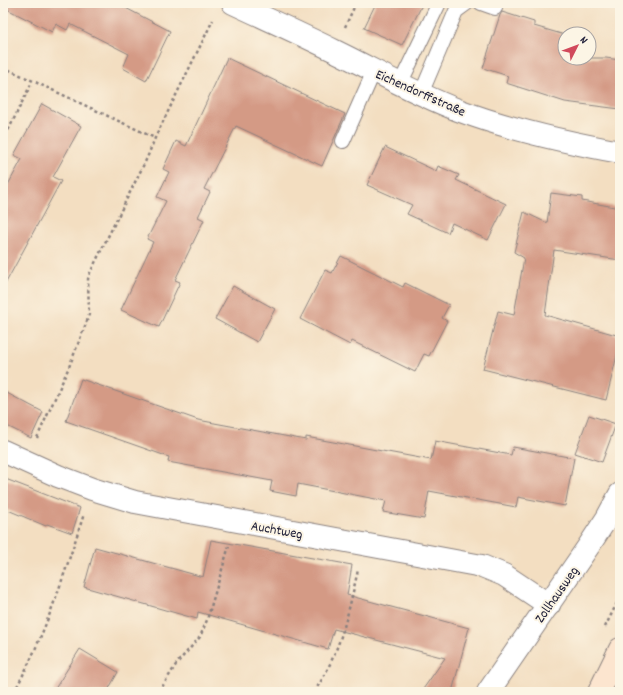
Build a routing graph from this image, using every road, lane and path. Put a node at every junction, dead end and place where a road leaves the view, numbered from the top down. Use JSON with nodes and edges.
{"nodes":[{"id":1,"x":233,"y":3,"type":"edge"},
{"id":2,"x":439,"y":3,"type":"edge"},
{"id":3,"x":467,"y":3,"type":"edge"},
{"id":4,"x":481,"y":3,"type":"edge"},
{"id":5,"x":496,"y":8,"type":"dead end"},
{"id":6,"x":215,"y":16,"type":"dead end"},
{"id":7,"x":3,"y":67,"type":"edge"},
{"id":8,"x":374,"y":71,"type":"junction"},
{"id":9,"x":32,"y":82,"type":"junction"},
{"id":10,"x":400,"y":84,"type":"junction"},
{"id":11,"x":421,"y":94,"type":"junction"},
{"id":12,"x":155,"y":138,"type":"junction"},
{"id":13,"x":3,"y":141,"type":"edge"},
{"id":14,"x":343,"y":141,"type":"dead end"},
{"id":15,"x":620,"y":152,"type":"edge"},
{"id":16,"x":3,"y":451,"type":"edge"},
{"id":17,"x":26,"y":462,"type":"junction"},
{"id":18,"x":92,"y":489,"type":"junction"},
{"id":19,"x":620,"y":494,"type":"edge"},
{"id":20,"x":229,"y":520,"type":"junction"},
{"id":21,"x":363,"y":544,"type":"junction"},
{"id":22,"x":549,"y":605,"type":"junction"},
{"id":23,"x":620,"y":649,"type":"edge"},
{"id":24,"x":14,"y":692,"type":"edge"},
{"id":25,"x":159,"y":692,"type":"edge"},
{"id":26,"x":314,"y":692,"type":"edge"},
{"id":27,"x":488,"y":692,"type":"edge"},
{"id":28,"x":599,"y":692,"type":"edge"}],
"edges":[{"from":1,"to":8,"type":"street","name":"Eichendorffstraße"},
{"from":2,"to":10,"type":"lane"},
{"from":3,"to":11,"type":"lane"},
{"from":4,"to":5,"type":"lane"},
{"from":6,"to":12,"type":"path"},
{"from":7,"to":9,"type":"path"},
{"from":8,"to":10,"type":"street","name":"Eichendorffstraße"},
{"from":8,"to":14,"type":"lane"},
{"from":9,"to":12,"type":"path"},
{"from":9,"to":13,"type":"path"},
{"from":10,"to":11,"type":"street","name":"Eichendorffstraße"},
{"from":11,"to":15,"type":"street","name":"Eichendorffstraße"},
{"from":12,"to":17,"type":"path"},
{"from":16,"to":17,"type":"street","name":"Auchtweg"},
{"from":17,"to":18,"type":"street","name":"Auchtweg"},
{"from":18,"to":20,"type":"street","name":"Auchtweg"},
{"from":18,"to":24,"type":"path"},
{"from":19,"to":22,"type":"street","name":"Zollhausweg"},
{"from":20,"to":21,"type":"street","name":"Auchtweg"},
{"from":20,"to":25,"type":"path"},
{"from":21,"to":22,"type":"street","name":"Auchtweg"},
{"from":21,"to":26,"type":"path"},
{"from":22,"to":27,"type":"street","name":"Zollhausweg"},
{"from":23,"to":28,"type":"main road"}]}
